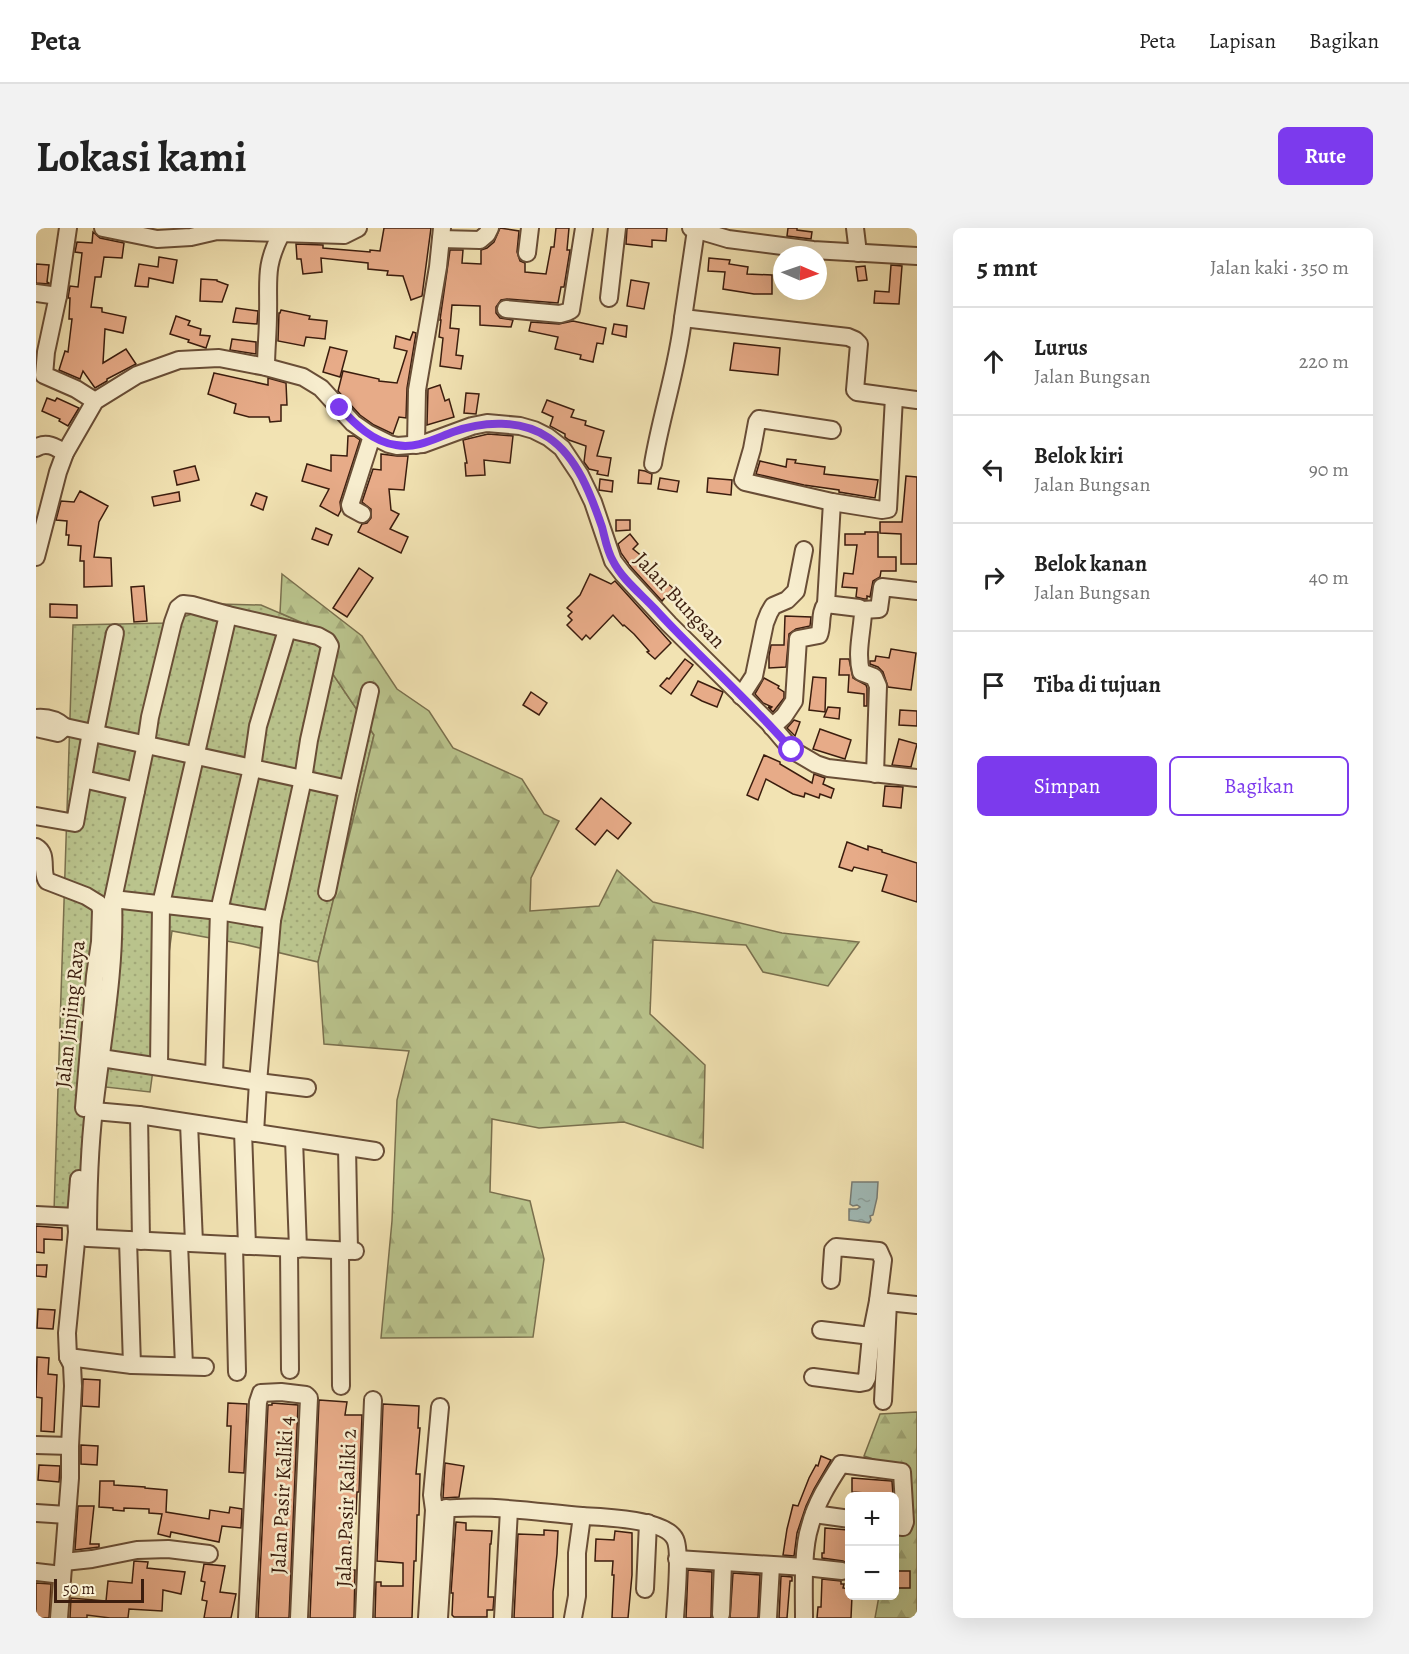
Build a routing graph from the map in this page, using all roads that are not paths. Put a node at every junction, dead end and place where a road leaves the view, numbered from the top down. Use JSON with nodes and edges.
{"nodes":[{"id":1,"x":68,"y":228,"type":"edge"},
{"id":2,"x":103,"y":228,"type":"edge"},
{"id":3,"x":358,"y":228,"type":"edge"},
{"id":4,"x":490,"y":228,"type":"edge"},
{"id":5,"x":530,"y":228,"type":"edge"},
{"id":6,"x":584,"y":228,"type":"edge"},
{"id":7,"x":617,"y":228,"type":"edge"},
{"id":8,"x":855,"y":228,"type":"edge"},
{"id":9,"x":694,"y":229,"type":"edge"},
{"id":10,"x":217,"y":230,"type":"edge"},
{"id":11,"x":281,"y":234,"type":"junction"},
{"id":12,"x":442,"y":234,"type":"edge"},
{"id":13,"x":527,"y":253,"type":"dead end"},
{"id":14,"x":858,"y":253,"type":"junction"},
{"id":15,"x":917,"y":256,"type":"edge"},
{"id":16,"x":36,"y":293,"type":"edge"},
{"id":17,"x":58,"y":296,"type":"junction"},
{"id":18,"x":609,"y":298,"type":"dead end"},
{"id":19,"x":506,"y":309,"type":"dead end"},
{"id":20,"x":683,"y":318,"type":"junction"},
{"id":21,"x":266,"y":367,"type":"junction"},
{"id":22,"x":40,"y":375,"type":"edge"},
{"id":23,"x":894,"y":397,"type":"junction"},
{"id":24,"x":917,"y":399,"type":"edge"},
{"id":25,"x":95,"y":401,"type":"junction"},
{"id":26,"x":832,"y":430,"type":"dead end"},
{"id":27,"x":372,"y":436,"type":"junction"},
{"id":28,"x":416,"y":445,"type":"junction"},
{"id":29,"x":36,"y":448,"type":"edge"},
{"id":30,"x":65,"y":453,"type":"junction"},
{"id":31,"x":653,"y":464,"type":"dead end"},
{"id":32,"x":832,"y":502,"type":"junction"},
{"id":33,"x":362,"y":514,"type":"dead end"},
{"id":34,"x":38,"y":550,"type":"edge"},
{"id":35,"x":804,"y":550,"type":"dead end"},
{"id":36,"x":917,"y":591,"type":"edge"},
{"id":37,"x":826,"y":604,"type":"junction"},
{"id":38,"x":862,"y":610,"type":"junction"},
{"id":39,"x":228,"y":615,"type":"junction"},
{"id":40,"x":287,"y":630,"type":"junction"},
{"id":41,"x":115,"y":633,"type":"dead end"},
{"id":42,"x":370,"y":691,"type":"dead end"},
{"id":43,"x":741,"y":696,"type":"junction"},
{"id":44,"x":36,"y":718,"type":"edge"},
{"id":45,"x":65,"y":727,"type":"junction"},
{"id":46,"x":772,"y":727,"type":"junction"},
{"id":47,"x":36,"y":728,"type":"edge"},
{"id":48,"x":93,"y":733,"type":"junction"},
{"id":49,"x":146,"y":744,"type":"junction"},
{"id":50,"x":194,"y":755,"type":"junction"},
{"id":51,"x":252,"y":768,"type":"junction"},
{"id":52,"x":875,"y":774,"type":"junction"},
{"id":53,"x":917,"y":778,"type":"edge"},
{"id":54,"x":82,"y":779,"type":"junction"},
{"id":55,"x":303,"y":779,"type":"junction"},
{"id":56,"x":348,"y":789,"type":"junction"},
{"id":57,"x":136,"y":791,"type":"junction"},
{"id":58,"x":36,"y":816,"type":"edge"},
{"id":59,"x":36,"y":847,"type":"edge"},
{"id":60,"x":327,"y":892,"type":"dead end"},
{"id":61,"x":113,"y":899,"type":"junction"},
{"id":62,"x":161,"y":904,"type":"junction"},
{"id":63,"x":219,"y":911,"type":"junction"},
{"id":64,"x":272,"y":920,"type":"junction"},
{"id":65,"x":101,"y":1058,"type":"junction"},
{"id":66,"x":159,"y":1066,"type":"junction"},
{"id":67,"x":214,"y":1075,"type":"junction"},
{"id":68,"x":258,"y":1082,"type":"junction"},
{"id":69,"x":307,"y":1088,"type":"dead end"},
{"id":70,"x":94,"y":1111,"type":"junction"},
{"id":71,"x":140,"y":1115,"type":"junction"},
{"id":72,"x":189,"y":1123,"type":"junction"},
{"id":73,"x":249,"y":1132,"type":"junction"},
{"id":74,"x":294,"y":1139,"type":"junction"},
{"id":75,"x":347,"y":1147,"type":"junction"},
{"id":76,"x":375,"y":1151,"type":"dead end"},
{"id":77,"x":36,"y":1215,"type":"edge"},
{"id":78,"x":80,"y":1229,"type":"junction"},
{"id":79,"x":134,"y":1240,"type":"junction"},
{"id":80,"x":187,"y":1243,"type":"junction"},
{"id":81,"x":240,"y":1246,"type":"junction"},
{"id":82,"x":293,"y":1248,"type":"junction"},
{"id":83,"x":348,"y":1251,"type":"junction"},
{"id":84,"x":831,"y":1280,"type":"dead end"},
{"id":85,"x":883,"y":1302,"type":"junction"},
{"id":86,"x":917,"y":1305,"type":"edge"},
{"id":87,"x":820,"y":1330,"type":"dead end"},
{"id":88,"x":871,"y":1336,"type":"junction"},
{"id":89,"x":68,"y":1357,"type":"junction"},
{"id":90,"x":132,"y":1365,"type":"junction"},
{"id":91,"x":184,"y":1366,"type":"junction"},
{"id":92,"x":205,"y":1367,"type":"dead end"},
{"id":93,"x":290,"y":1370,"type":"dead end"},
{"id":94,"x":237,"y":1372,"type":"dead end"},
{"id":95,"x":813,"y":1377,"type":"dead end"},
{"id":96,"x":341,"y":1386,"type":"dead end"},
{"id":97,"x":373,"y":1400,"type":"dead end"},
{"id":98,"x":883,"y":1401,"type":"dead end"},
{"id":99,"x":440,"y":1407,"type":"dead end"},
{"id":100,"x":36,"y":1445,"type":"edge"},
{"id":101,"x":70,"y":1446,"type":"junction"},
{"id":102,"x":440,"y":1509,"type":"junction"},
{"id":103,"x":509,"y":1510,"type":"junction"},
{"id":104,"x":36,"y":1513,"type":"edge"},
{"id":105,"x":814,"y":1514,"type":"junction"},
{"id":106,"x":67,"y":1515,"type":"junction"},
{"id":107,"x":582,"y":1516,"type":"junction"},
{"id":108,"x":845,"y":1518,"type":"edge"},
{"id":109,"x":648,"y":1523,"type":"junction"},
{"id":110,"x":899,"y":1527,"type":"edge"},
{"id":111,"x":209,"y":1554,"type":"dead end"},
{"id":112,"x":677,"y":1559,"type":"junction"},
{"id":113,"x":723,"y":1563,"type":"junction"},
{"id":114,"x":771,"y":1566,"type":"junction"},
{"id":115,"x":806,"y":1567,"type":"junction"},
{"id":116,"x":63,"y":1568,"type":"junction"},
{"id":117,"x":842,"y":1571,"type":"dead end"},
{"id":118,"x":36,"y":1572,"type":"edge"},
{"id":119,"x":645,"y":1589,"type":"dead end"},
{"id":120,"x":721,"y":1614,"type":"dead end"},
{"id":121,"x":59,"y":1618,"type":"edge"},
{"id":122,"x":247,"y":1618,"type":"edge"},
{"id":123,"x":299,"y":1618,"type":"edge"},
{"id":124,"x":364,"y":1618,"type":"edge"},
{"id":125,"x":427,"y":1618,"type":"edge"},
{"id":126,"x":439,"y":1618,"type":"edge"},
{"id":127,"x":503,"y":1618,"type":"edge"},
{"id":128,"x":573,"y":1618,"type":"edge"},
{"id":129,"x":675,"y":1618,"type":"edge"},
{"id":130,"x":768,"y":1618,"type":"edge"},
{"id":131,"x":804,"y":1618,"type":"edge"}],
"edges":[{"from":1,"to":17,"type":"street"},
{"from":2,"to":10,"type":"street"},
{"from":3,"to":11,"type":"street"},
{"from":4,"to":12,"type":"street"},
{"from":5,"to":13,"type":"street"},
{"from":6,"to":19,"type":"street"},
{"from":7,"to":18,"type":"street"},
{"from":8,"to":14,"type":"street"},
{"from":9,"to":14,"type":"street"},
{"from":9,"to":20,"type":"street"},
{"from":10,"to":11,"type":"street"},
{"from":11,"to":21,"type":"street"},
{"from":12,"to":28,"type":"street"},
{"from":14,"to":15,"type":"street"},
{"from":16,"to":17,"type":"street"},
{"from":17,"to":22,"type":"street"},
{"from":20,"to":23,"type":"street"},
{"from":20,"to":31,"type":"street"},
{"from":21,"to":25,"type":"street","name":"Jalan Bungsan"},
{"from":21,"to":27,"type":"street","name":"Jalan Bungsan"},
{"from":22,"to":25,"type":"street"},
{"from":23,"to":24,"type":"street"},
{"from":23,"to":32,"type":"street"},
{"from":25,"to":30,"type":"street"},
{"from":26,"to":32,"type":"street"},
{"from":27,"to":28,"type":"street","name":"Jalan Bungsan"},
{"from":27,"to":33,"type":"street"},
{"from":28,"to":43,"type":"street","name":"Jalan Bungsan"},
{"from":29,"to":30,"type":"street"},
{"from":30,"to":34,"type":"street"},
{"from":32,"to":37,"type":"street"},
{"from":35,"to":43,"type":"street"},
{"from":36,"to":38,"type":"street"},
{"from":37,"to":38,"type":"street"},
{"from":37,"to":46,"type":"street"},
{"from":38,"to":52,"type":"street"},
{"from":39,"to":40,"type":"street"},
{"from":39,"to":49,"type":"street"},
{"from":39,"to":50,"type":"street"},
{"from":40,"to":51,"type":"street"},
{"from":40,"to":55,"type":"street"},
{"from":41,"to":48,"type":"street"},
{"from":42,"to":56,"type":"street"},
{"from":43,"to":46,"type":"street","name":"Jalan Bungsan"},
{"from":44,"to":45,"type":"street"},
{"from":45,"to":47,"type":"street"},
{"from":45,"to":48,"type":"street"},
{"from":46,"to":52,"type":"street","name":"Jalan Bungsan"},
{"from":48,"to":49,"type":"street"},
{"from":48,"to":54,"type":"street"},
{"from":49,"to":50,"type":"street"},
{"from":49,"to":57,"type":"street"},
{"from":50,"to":51,"type":"street"},
{"from":50,"to":62,"type":"street"},
{"from":51,"to":55,"type":"street"},
{"from":51,"to":63,"type":"street"},
{"from":52,"to":53,"type":"street","name":"Jalan Bungsan"},
{"from":54,"to":57,"type":"street"},
{"from":54,"to":58,"type":"street"},
{"from":55,"to":56,"type":"street"},
{"from":55,"to":64,"type":"street"},
{"from":56,"to":60,"type":"street"},
{"from":57,"to":61,"type":"street"},
{"from":59,"to":78,"type":"street","name":"Jalan Jinjing Raya"},
{"from":61,"to":62,"type":"street"},
{"from":61,"to":65,"type":"street"},
{"from":62,"to":63,"type":"street"},
{"from":62,"to":66,"type":"street"},
{"from":63,"to":64,"type":"street"},
{"from":63,"to":67,"type":"street"},
{"from":64,"to":68,"type":"street"},
{"from":65,"to":66,"type":"street"},
{"from":65,"to":70,"type":"street"},
{"from":66,"to":67,"type":"street"},
{"from":67,"to":68,"type":"street"},
{"from":68,"to":69,"type":"street"},
{"from":68,"to":73,"type":"street"},
{"from":70,"to":71,"type":"street"},
{"from":70,"to":78,"type":"street"},
{"from":71,"to":72,"type":"street"},
{"from":71,"to":79,"type":"street"},
{"from":72,"to":73,"type":"street"},
{"from":72,"to":80,"type":"street"},
{"from":73,"to":74,"type":"street"},
{"from":73,"to":81,"type":"street"},
{"from":74,"to":75,"type":"street"},
{"from":74,"to":82,"type":"street"},
{"from":75,"to":76,"type":"street"},
{"from":75,"to":83,"type":"street"},
{"from":77,"to":78,"type":"street"},
{"from":78,"to":79,"type":"street"},
{"from":78,"to":89,"type":"street","name":"Jalan Jinjing Raya"},
{"from":79,"to":80,"type":"street"},
{"from":79,"to":90,"type":"street"},
{"from":80,"to":81,"type":"street"},
{"from":80,"to":91,"type":"street"},
{"from":81,"to":82,"type":"street"},
{"from":81,"to":94,"type":"street"},
{"from":82,"to":83,"type":"street"},
{"from":82,"to":93,"type":"street"},
{"from":83,"to":96,"type":"street"},
{"from":84,"to":85,"type":"street"},
{"from":85,"to":86,"type":"street"},
{"from":85,"to":88,"type":"street"},
{"from":85,"to":98,"type":"street"},
{"from":87,"to":88,"type":"street"},
{"from":88,"to":95,"type":"street"},
{"from":89,"to":90,"type":"street"},
{"from":89,"to":101,"type":"street","name":"Jalan Jinjing Raya"},
{"from":90,"to":91,"type":"street"},
{"from":91,"to":92,"type":"street"},
{"from":97,"to":124,"type":"street","name":"Jalan Pasir Kaliki 2"},
{"from":99,"to":102,"type":"street"},
{"from":100,"to":101,"type":"street"},
{"from":101,"to":106,"type":"street","name":"Jalan Jinjing Raya"},
{"from":102,"to":103,"type":"street"},
{"from":102,"to":125,"type":"street"},
{"from":102,"to":126,"type":"street"},
{"from":103,"to":107,"type":"street"},
{"from":103,"to":127,"type":"street"},
{"from":104,"to":106,"type":"street"},
{"from":105,"to":108,"type":"street"},
{"from":105,"to":110,"type":"street"},
{"from":105,"to":115,"type":"street"},
{"from":106,"to":116,"type":"street","name":"Jalan Jinjing Raya"},
{"from":107,"to":109,"type":"street"},
{"from":107,"to":128,"type":"street"},
{"from":109,"to":112,"type":"street"},
{"from":109,"to":119,"type":"street"},
{"from":111,"to":116,"type":"street"},
{"from":112,"to":113,"type":"street"},
{"from":112,"to":129,"type":"street"},
{"from":113,"to":114,"type":"street"},
{"from":113,"to":120,"type":"street"},
{"from":114,"to":115,"type":"street"},
{"from":114,"to":130,"type":"street"},
{"from":115,"to":117,"type":"street"},
{"from":115,"to":131,"type":"street"},
{"from":116,"to":118,"type":"street"},
{"from":116,"to":121,"type":"street","name":"Jalan Jinjing Raya"},
{"from":122,"to":123,"type":"street","name":"Jalan Pasir Kaliki 4"}]}
